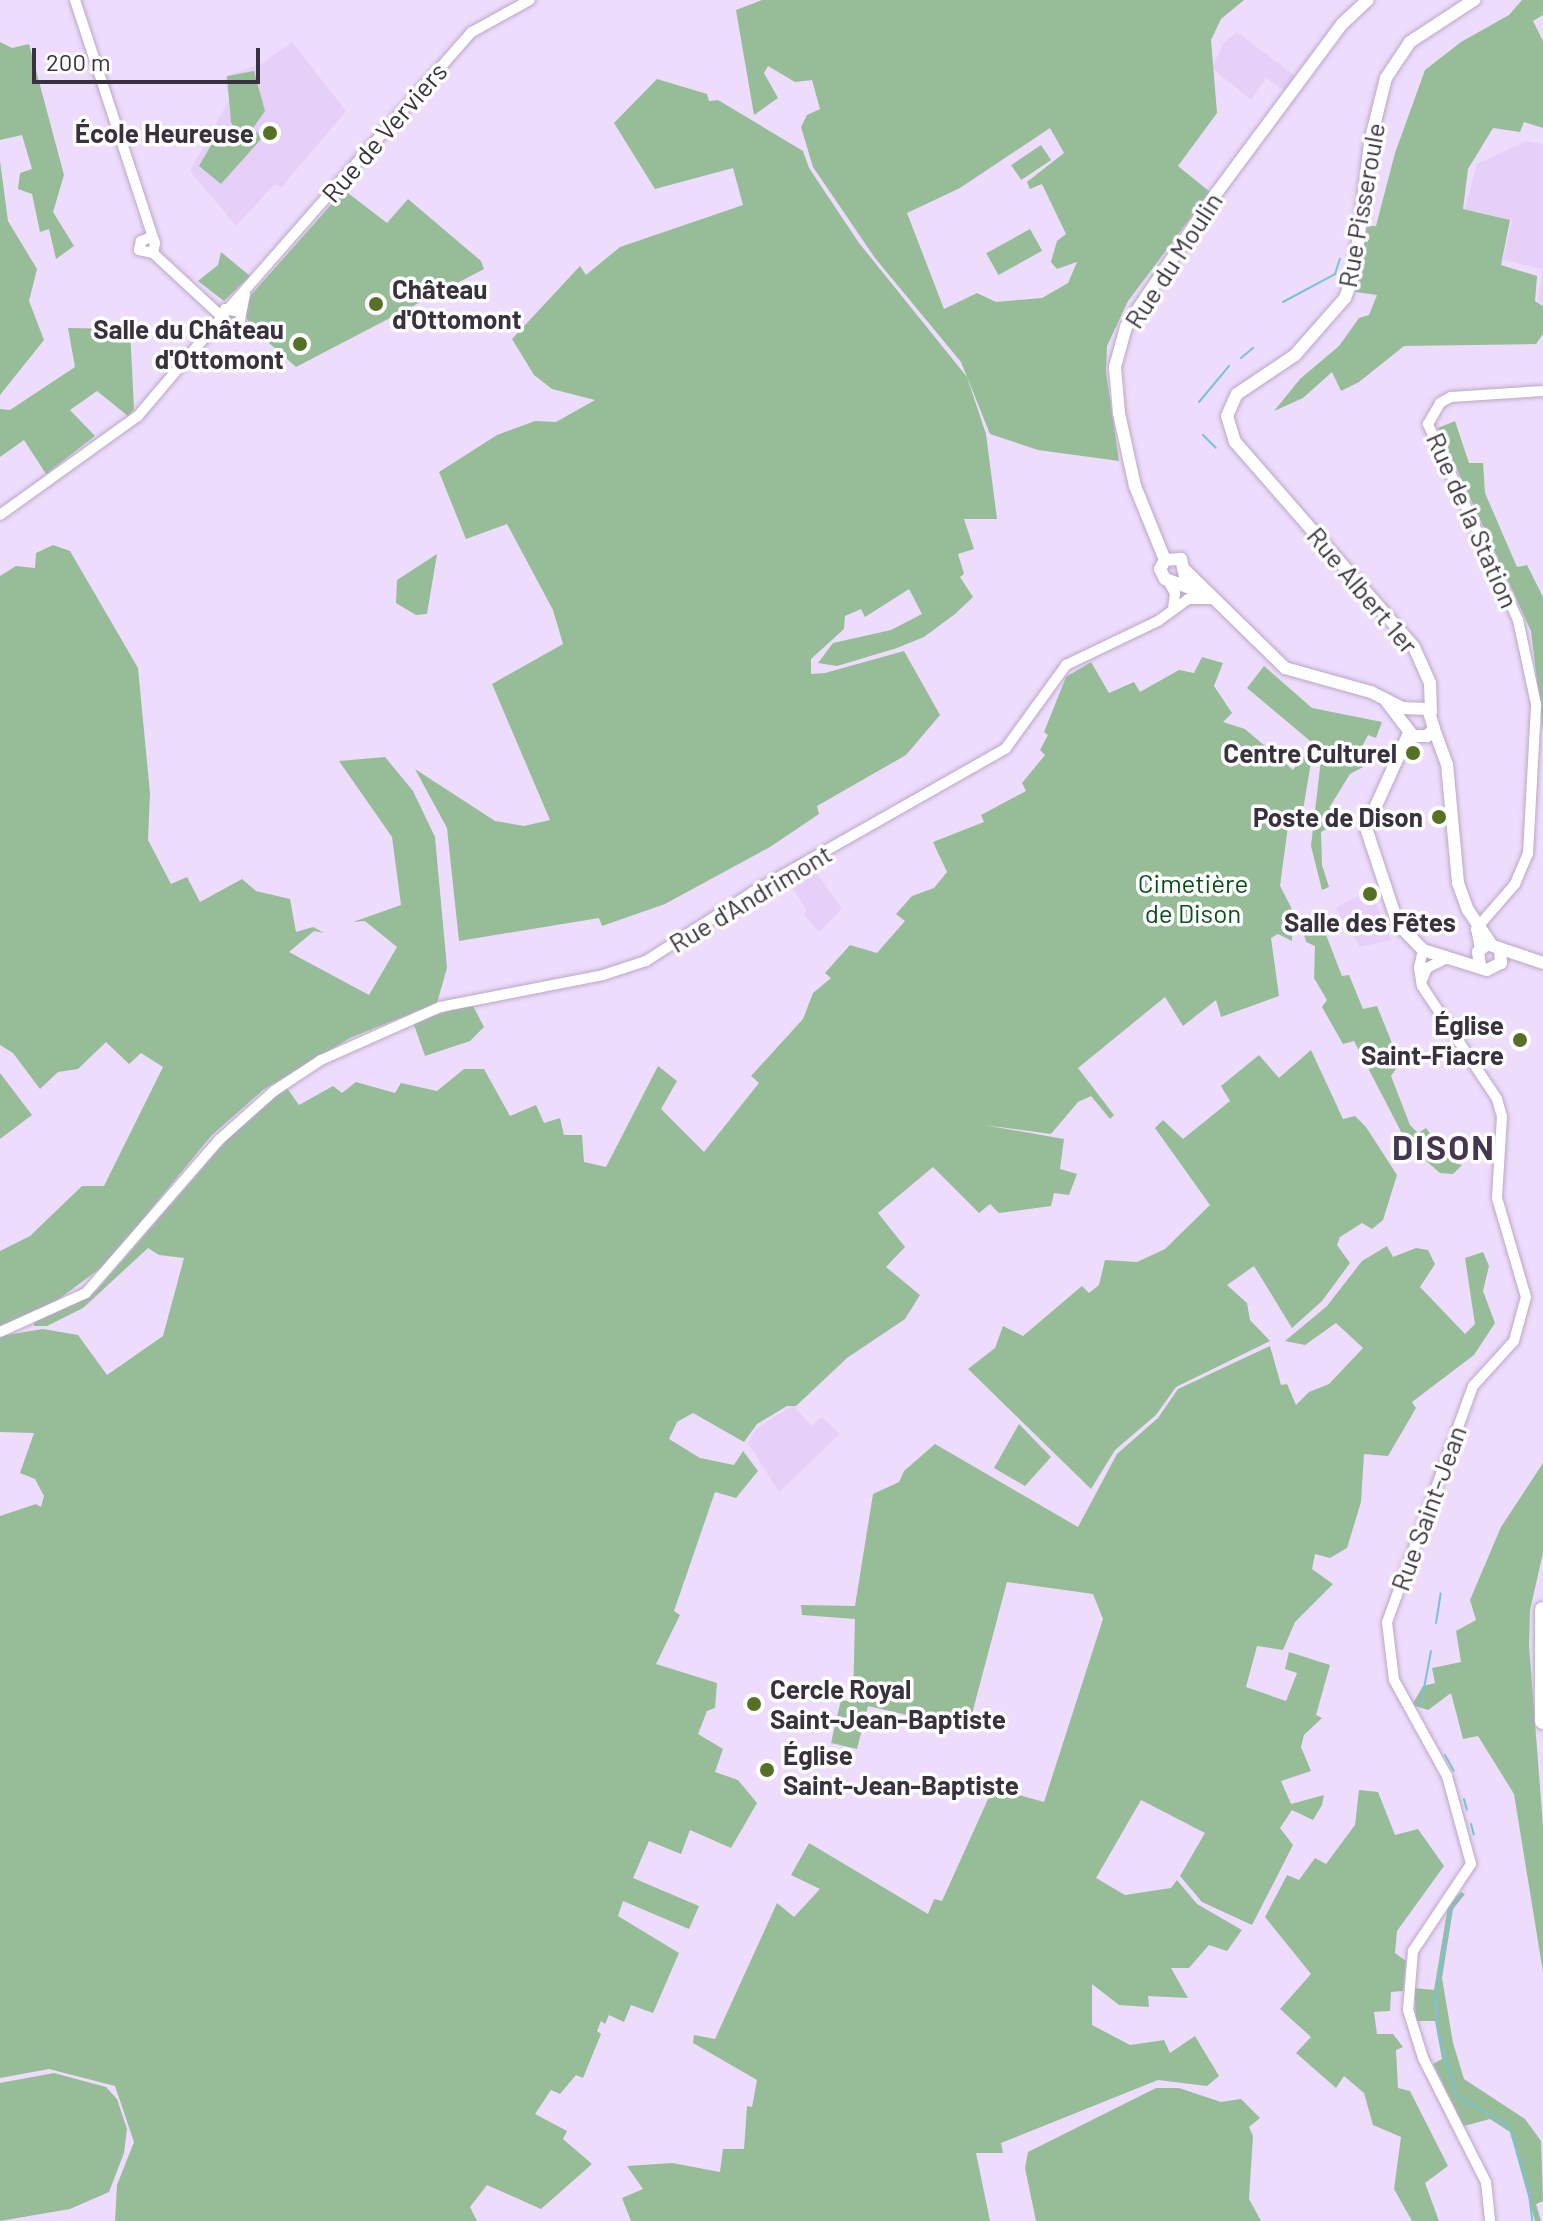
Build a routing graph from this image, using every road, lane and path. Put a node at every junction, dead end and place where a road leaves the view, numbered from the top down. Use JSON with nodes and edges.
{"nodes":[{"id":1,"x":75,"y":0,"type":"edge"},
{"id":2,"x":530,"y":0,"type":"edge"},
{"id":3,"x":1368,"y":0,"type":"edge"},
{"id":4,"x":1474,"y":0,"type":"edge"},
{"id":5,"x":228,"y":314,"type":"junction"},
{"id":6,"x":1543,"y":391,"type":"edge"},
{"id":7,"x":1269,"y":481,"type":"joint"},
{"id":8,"x":0,"y":515,"type":"edge"},
{"id":9,"x":1165,"y":560,"type":"junction"},
{"id":10,"x":1178,"y":578,"type":"junction"},
{"id":11,"x":1210,"y":598,"type":"junction"},
{"id":12,"x":1173,"y":610,"type":"junction"},
{"id":13,"x":1431,"y":712,"type":"junction"},
{"id":14,"x":1409,"y":721,"type":"junction"},
{"id":15,"x":1434,"y":729,"type":"junction"},
{"id":16,"x":1498,"y":906,"type":"junction"},
{"id":17,"x":1479,"y":924,"type":"junction"},
{"id":18,"x":1490,"y":944,"type":"junction"},
{"id":19,"x":1423,"y":950,"type":"junction"},
{"id":20,"x":1445,"y":959,"type":"junction"},
{"id":21,"x":1539,"y":962,"type":"edge"},
{"id":22,"x":1501,"y":963,"type":"junction"},
{"id":23,"x":1480,"y":966,"type":"junction"},
{"id":24,"x":1421,"y":982,"type":"junction"},
{"id":25,"x":0,"y":1332,"type":"edge"},
{"id":26,"x":1543,"y":1610,"type":"edge"},
{"id":27,"x":1543,"y":1721,"type":"edge"},
{"id":28,"x":1490,"y":2221,"type":"edge"}],
"edges":[{"from":1,"to":5,"type":"street"},
{"from":2,"to":5,"type":"street","name":"Rue de Verviers"},
{"from":3,"to":9,"type":"main road","name":"Rue du Moulin"},
{"from":4,"to":7,"type":"main road","name":"Rue Pisseroule"},
{"from":5,"to":8,"type":"street","name":"Rue de Verviers"},
{"from":6,"to":16,"type":"street","name":"Rue de la Station"},
{"from":7,"to":13,"type":"main road","name":"Rue Albert 1er"},
{"from":9,"to":10,"type":"main road","name":"Rue du Moulin"},
{"from":9,"to":10,"type":"main road"},
{"from":10,"to":11,"type":"main road"},
{"from":10,"to":12,"type":"street"},
{"from":11,"to":12,"type":"street","name":"Rue d'Andrimont"},
{"from":11,"to":14,"type":"main road"},
{"from":12,"to":25,"type":"street","name":"Rue d'Andrimont"},
{"from":13,"to":14,"type":"main road"},
{"from":13,"to":15,"type":"main road","name":"Rue Albert 1er"},
{"from":14,"to":15,"type":"main road"},
{"from":14,"to":19,"type":"main road"},
{"from":15,"to":17,"type":"main road"},
{"from":16,"to":17,"type":"street","name":"Rue de la Station"},
{"from":16,"to":18,"type":"street","name":"Rue de la Station"},
{"from":17,"to":18,"type":"main road"},
{"from":18,"to":21,"type":"main road"},
{"from":18,"to":22,"type":"main road"},
{"from":18,"to":23,"type":"main road"},
{"from":19,"to":20,"type":"main road"},
{"from":19,"to":24,"type":"street"},
{"from":20,"to":23,"type":"main road"},
{"from":20,"to":24,"type":"street"},
{"from":21,"to":22,"type":"main road"},
{"from":22,"to":23,"type":"main road"},
{"from":24,"to":28,"type":"street","name":"Rue Saint-Jean"},
{"from":26,"to":27,"type":"highway"}]}
